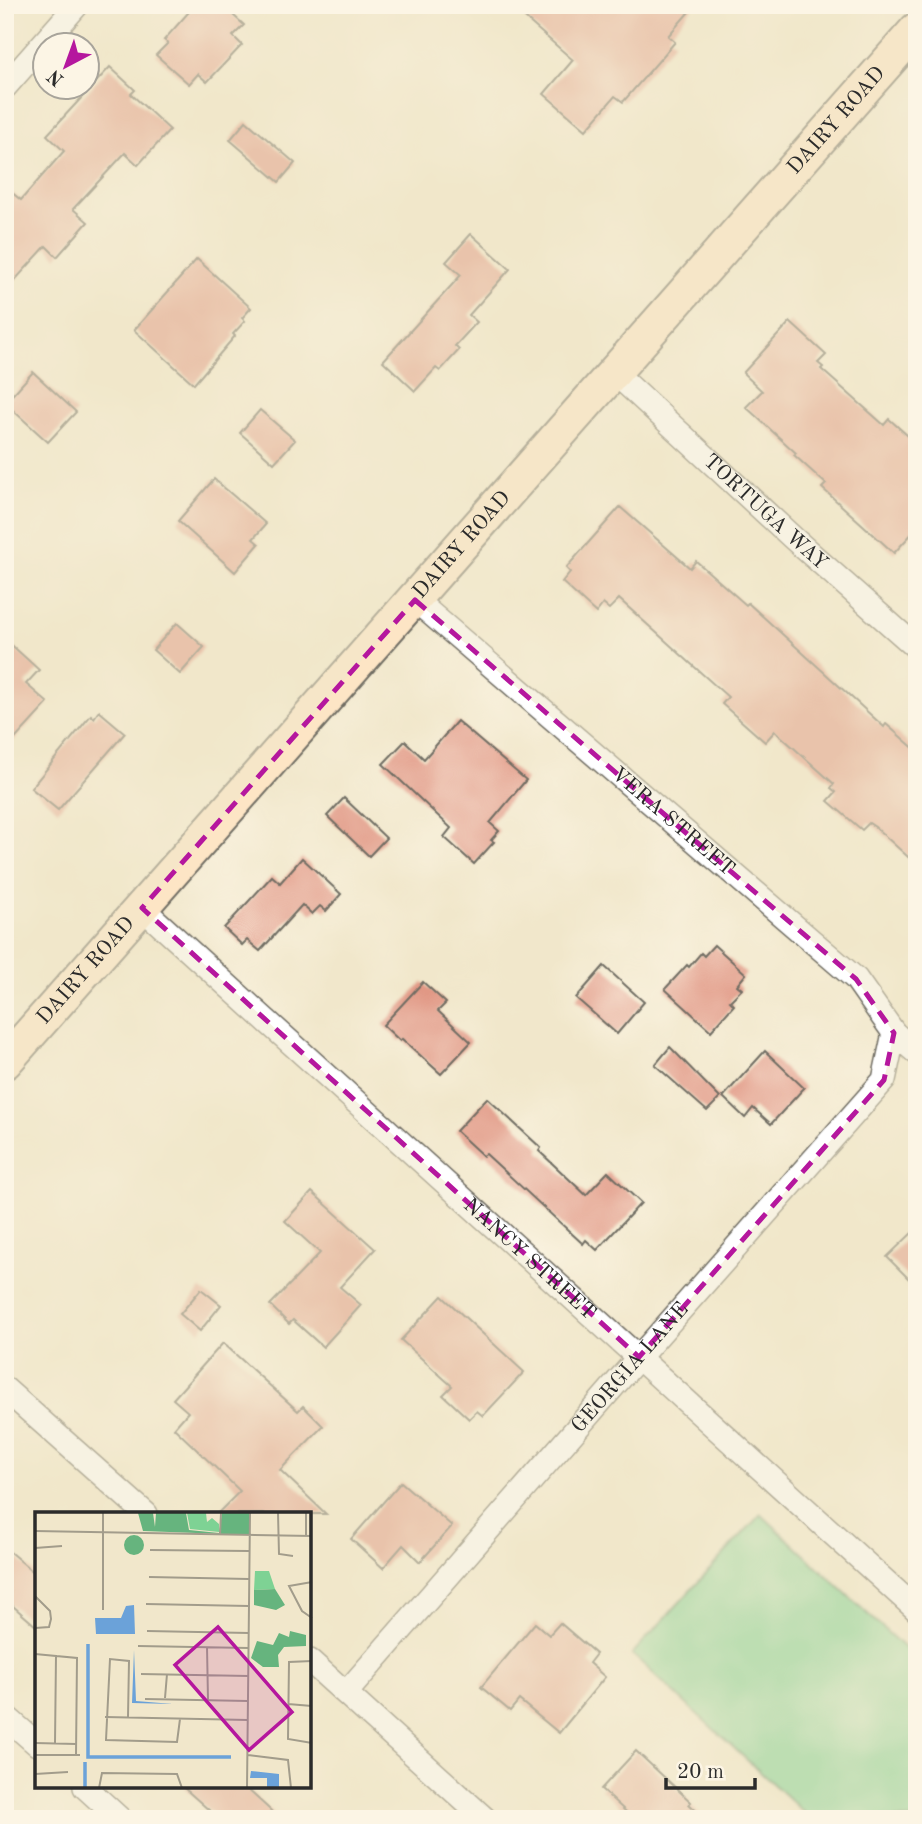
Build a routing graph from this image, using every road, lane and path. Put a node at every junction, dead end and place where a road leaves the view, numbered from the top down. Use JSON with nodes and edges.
{"nodes":[{"id":1,"x":78,"y":5,"type":"edge"},
{"id":2,"x":917,"y":29,"type":"edge"},
{"id":3,"x":5,"y":87,"type":"edge"},
{"id":4,"x":615,"y":373,"type":"junction"},
{"id":5,"x":415,"y":600,"type":"junction"},
{"id":6,"x":917,"y":648,"type":"edge"},
{"id":7,"x":142,"y":908,"type":"junction"},
{"id":8,"x":894,"y":1032,"type":"junction"},
{"id":9,"x":917,"y":1053,"type":"edge"},
{"id":10,"x":5,"y":1062,"type":"edge"},
{"id":11,"x":639,"y":1357,"type":"junction"},
{"id":12,"x":5,"y":1389,"type":"edge"},
{"id":13,"x":144,"y":1512,"type":"edge"},
{"id":14,"x":917,"y":1610,"type":"edge"},
{"id":15,"x":312,"y":1663,"type":"edge"},
{"id":16,"x":346,"y":1693,"type":"junction"},
{"id":17,"x":5,"y":1716,"type":"edge"},
{"id":18,"x":35,"y":1742,"type":"edge"},
{"id":19,"x":87,"y":1789,"type":"edge"},
{"id":20,"x":120,"y":1819,"type":"edge"},
{"id":21,"x":485,"y":1819,"type":"edge"}],
"edges":[{"from":1,"to":3,"type":"street"},
{"from":2,"to":4,"type":"street","name":"DAIRY ROAD"},
{"from":4,"to":5,"type":"street","name":"DAIRY ROAD"},
{"from":4,"to":6,"type":"street","name":"TORTUGA WAY"},
{"from":5,"to":7,"type":"street","name":"DAIRY ROAD"},
{"from":5,"to":8,"type":"street","name":"VERA STREET"},
{"from":7,"to":10,"type":"street","name":"DAIRY ROAD"},
{"from":7,"to":11,"type":"street","name":"NANCY STREET"},
{"from":8,"to":9,"type":"street","name":"VERA STREET"},
{"from":8,"to":11,"type":"street","name":"GEORGIA LANE"},
{"from":11,"to":14,"type":"street","name":"NANCY STREET"},
{"from":11,"to":16,"type":"street","name":"GEORGIA LANE"},
{"from":12,"to":13,"type":"street"},
{"from":15,"to":16,"type":"street"},
{"from":16,"to":21,"type":"street"},
{"from":17,"to":18,"type":"street"},
{"from":19,"to":20,"type":"street"}]}
